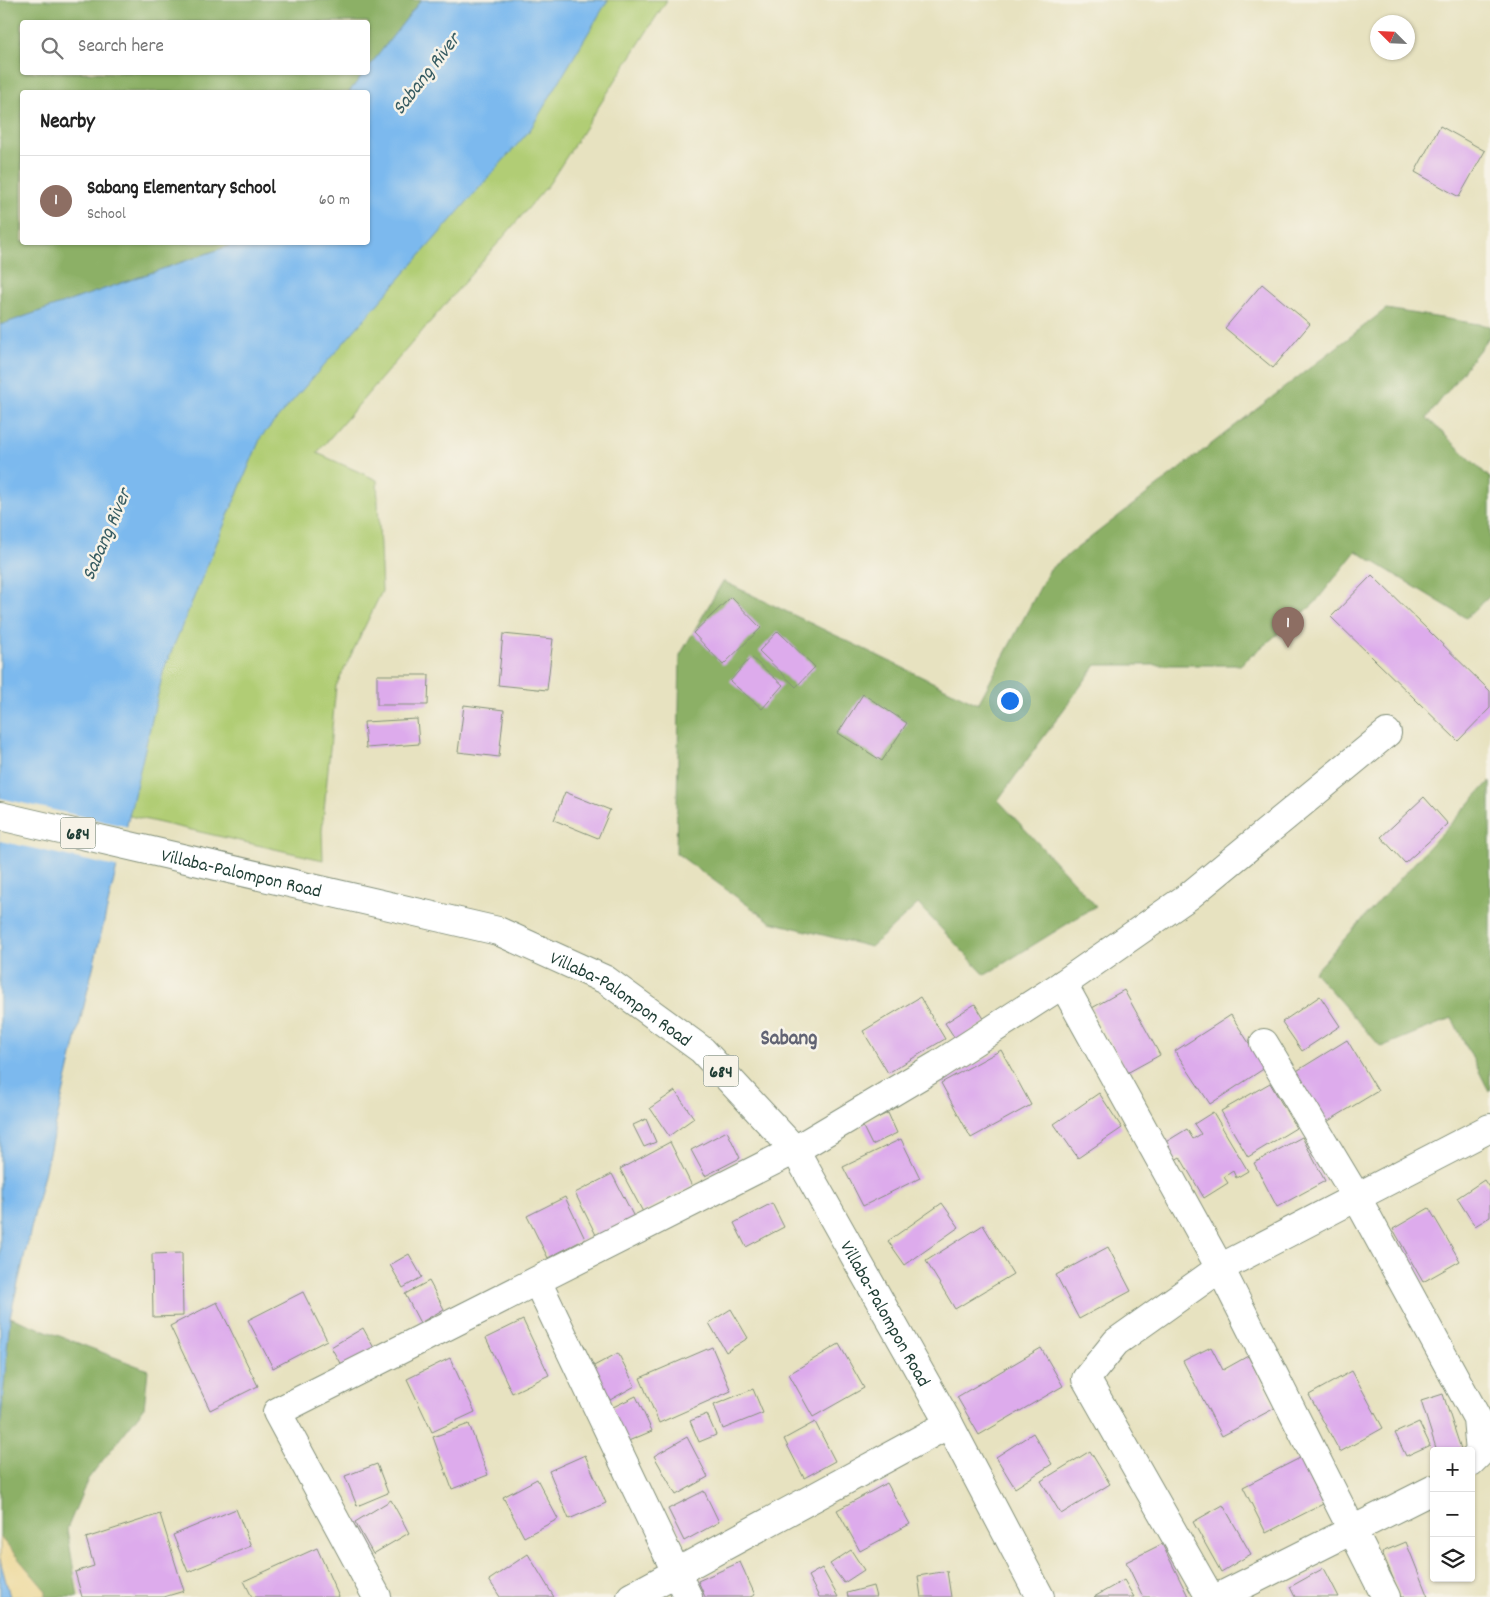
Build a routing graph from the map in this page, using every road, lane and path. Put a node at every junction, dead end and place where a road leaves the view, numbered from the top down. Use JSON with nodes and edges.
{"nodes":[{"id":1,"x":1387,"y":733,"type":"dead end"},
{"id":2,"x":0,"y":816,"type":"edge"},
{"id":3,"x":1063,"y":984,"type":"junction"},
{"id":4,"x":1264,"y":1043,"type":"dead end"},
{"id":5,"x":1490,"y":1128,"type":"edge"},
{"id":6,"x":795,"y":1150,"type":"junction"},
{"id":7,"x":1357,"y":1198,"type":"junction"},
{"id":8,"x":1220,"y":1268,"type":"junction"},
{"id":9,"x":537,"y":1281,"type":"junction"},
{"id":10,"x":949,"y":1424,"type":"junction"},
{"id":11,"x":1475,"y":1458,"type":"edge"},
{"id":12,"x":1430,"y":1491,"type":"edge"},
{"id":13,"x":1352,"y":1530,"type":"junction"},
{"id":14,"x":675,"y":1573,"type":"junction"},
{"id":15,"x":377,"y":1597,"type":"edge"},
{"id":16,"x":631,"y":1597,"type":"edge"},
{"id":17,"x":688,"y":1597,"type":"edge"},
{"id":18,"x":1040,"y":1597,"type":"edge"},
{"id":19,"x":1210,"y":1597,"type":"edge"},
{"id":20,"x":1219,"y":1597,"type":"edge"},
{"id":21,"x":1386,"y":1597,"type":"edge"}],
"edges":[{"from":1,"to":3,"type":"street"},
{"from":2,"to":6,"type":"street","name":"Villaba-Palompon Road","number":"684"},
{"from":3,"to":6,"type":"street"},
{"from":3,"to":8,"type":"street"},
{"from":4,"to":7,"type":"street"},
{"from":5,"to":7,"type":"street"},
{"from":6,"to":9,"type":"street"},
{"from":6,"to":10,"type":"street","name":"Villaba-Palompon Road","number":"684"},
{"from":7,"to":8,"type":"street"},
{"from":7,"to":11,"type":"street"},
{"from":8,"to":13,"type":"street"},
{"from":8,"to":19,"type":"street"},
{"from":9,"to":14,"type":"street"},
{"from":9,"to":15,"type":"street"},
{"from":10,"to":14,"type":"street"},
{"from":10,"to":18,"type":"street","name":"Villaba-Palompon Road","number":"684"},
{"from":12,"to":13,"type":"street"},
{"from":13,"to":20,"type":"street"},
{"from":13,"to":21,"type":"street"},
{"from":14,"to":16,"type":"street"},
{"from":14,"to":17,"type":"street"}]}
